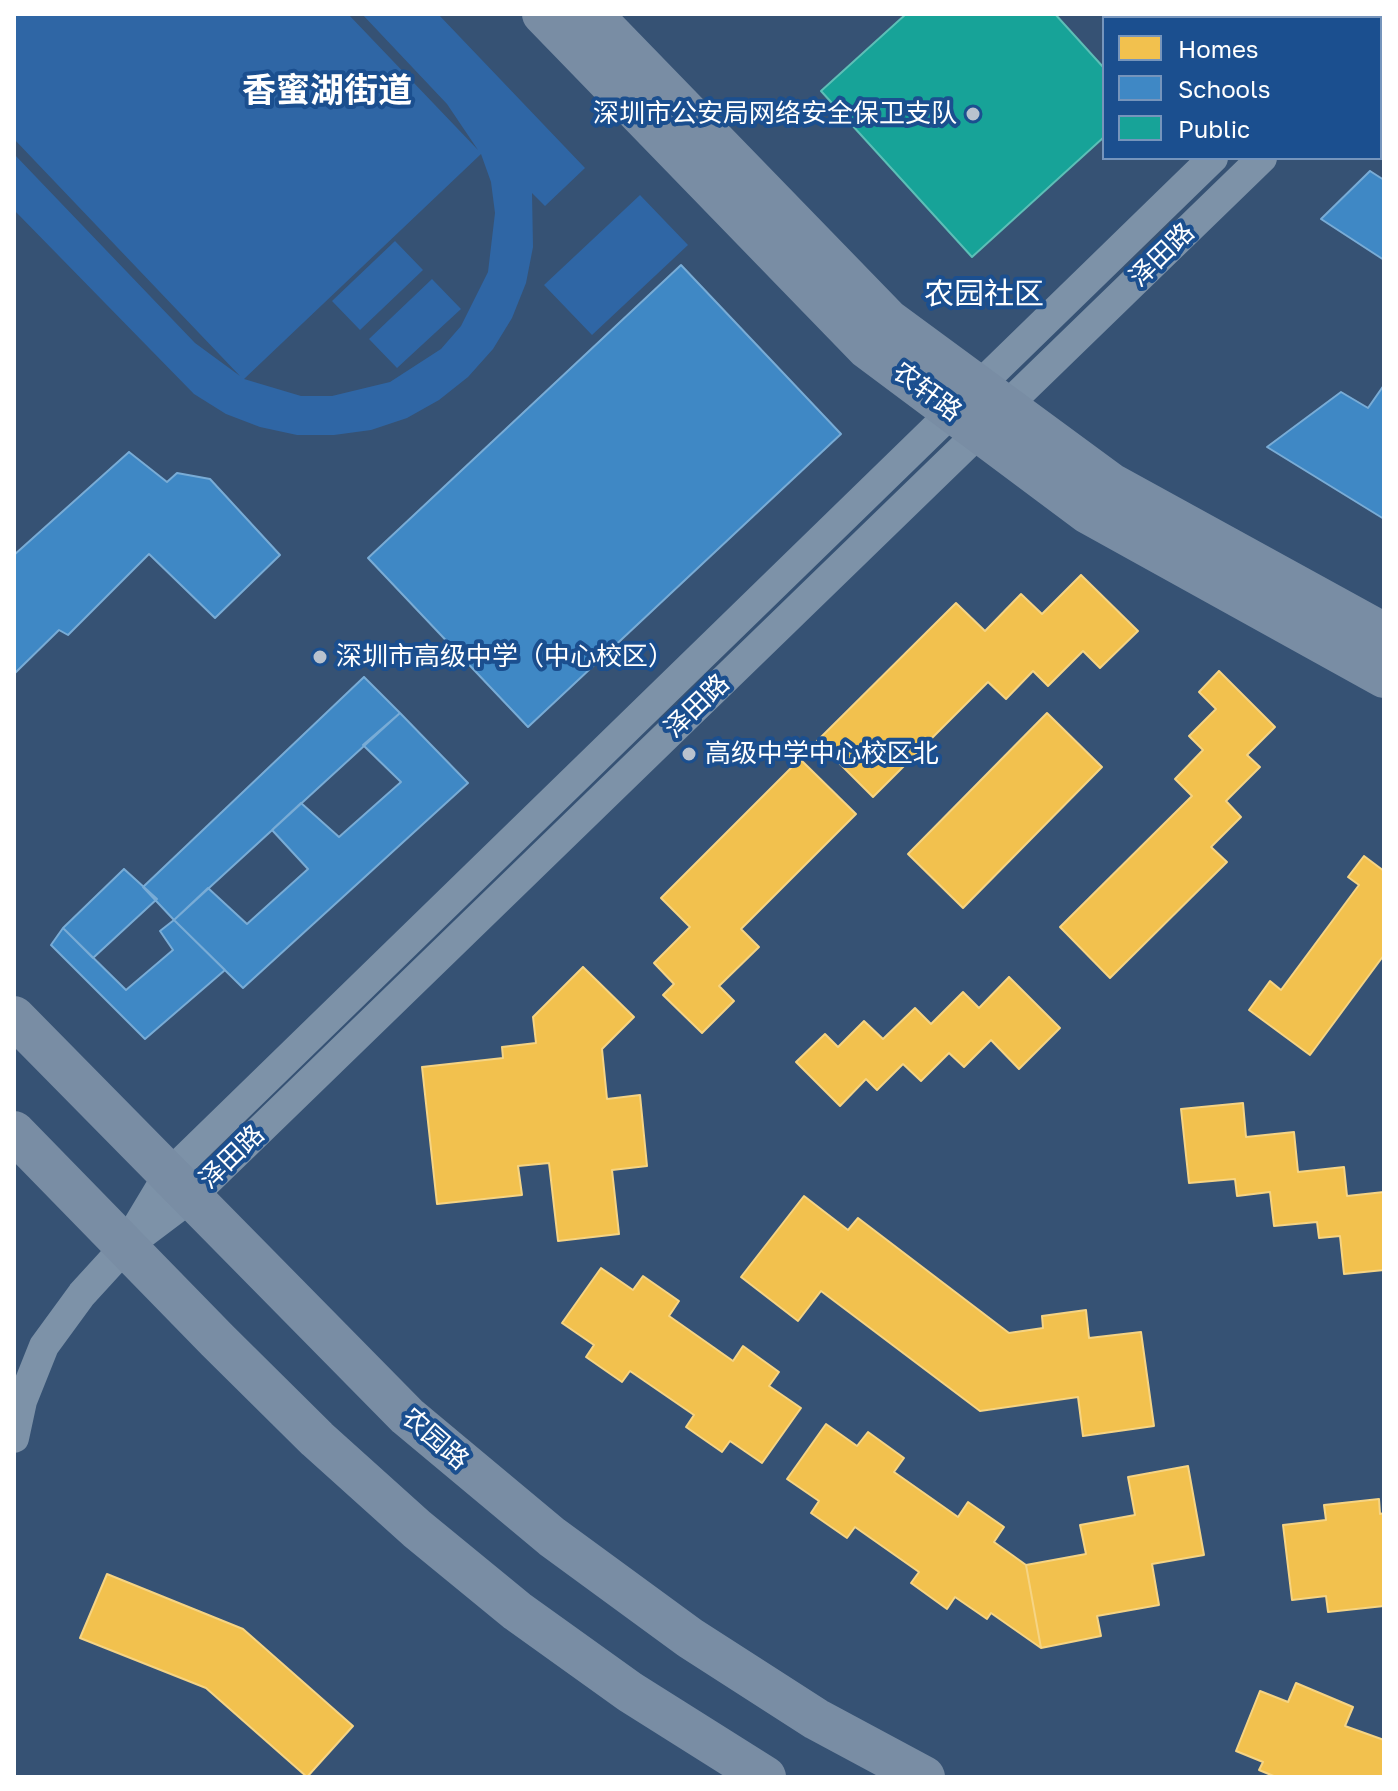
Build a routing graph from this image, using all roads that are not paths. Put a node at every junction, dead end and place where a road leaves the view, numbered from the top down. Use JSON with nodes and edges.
{"nodes":[{"id":1,"x":543,"y":14,"type":"edge"},
{"id":2,"x":591,"y":14,"type":"edge"},
{"id":3,"x":1211,"y":160,"type":"edge"},
{"id":4,"x":1260,"y":160,"type":"edge"},
{"id":5,"x":979,"y":409,"type":"junction"},
{"id":6,"x":1384,"y":634,"type":"edge"},
{"id":7,"x":1384,"y":677,"type":"edge"},
{"id":8,"x":14,"y":1017,"type":"edge"},
{"id":9,"x":14,"y":1132,"type":"edge"},
{"id":10,"x":179,"y":1187,"type":"junction"},
{"id":11,"x":125,"y":1247,"type":"junction"},
{"id":12,"x":14,"y":1438,"type":"edge"},
{"id":13,"x":765,"y":1777,"type":"edge"},
{"id":14,"x":924,"y":1777,"type":"edge"}],
"edges":[{"from":1,"to":5,"type":"main road","name":"农轩路"},
{"from":2,"to":5,"type":"main road","name":"农轩路"},
{"from":3,"to":5,"type":"street","name":"泽田路"},
{"from":4,"to":5,"type":"street","name":"泽田路"},
{"from":5,"to":6,"type":"main road","name":"农轩路"},
{"from":5,"to":7,"type":"main road","name":"农轩路"},
{"from":5,"to":10,"type":"street","name":"泽田路"},
{"from":8,"to":10,"type":"main road","name":"农园路"},
{"from":9,"to":11,"type":"main road"},
{"from":10,"to":11,"type":"street","name":"泽田路"},
{"from":10,"to":14,"type":"main road","name":"农园路"},
{"from":11,"to":12,"type":"street","name":"泽田路"},
{"from":11,"to":13,"type":"main road"}]}
